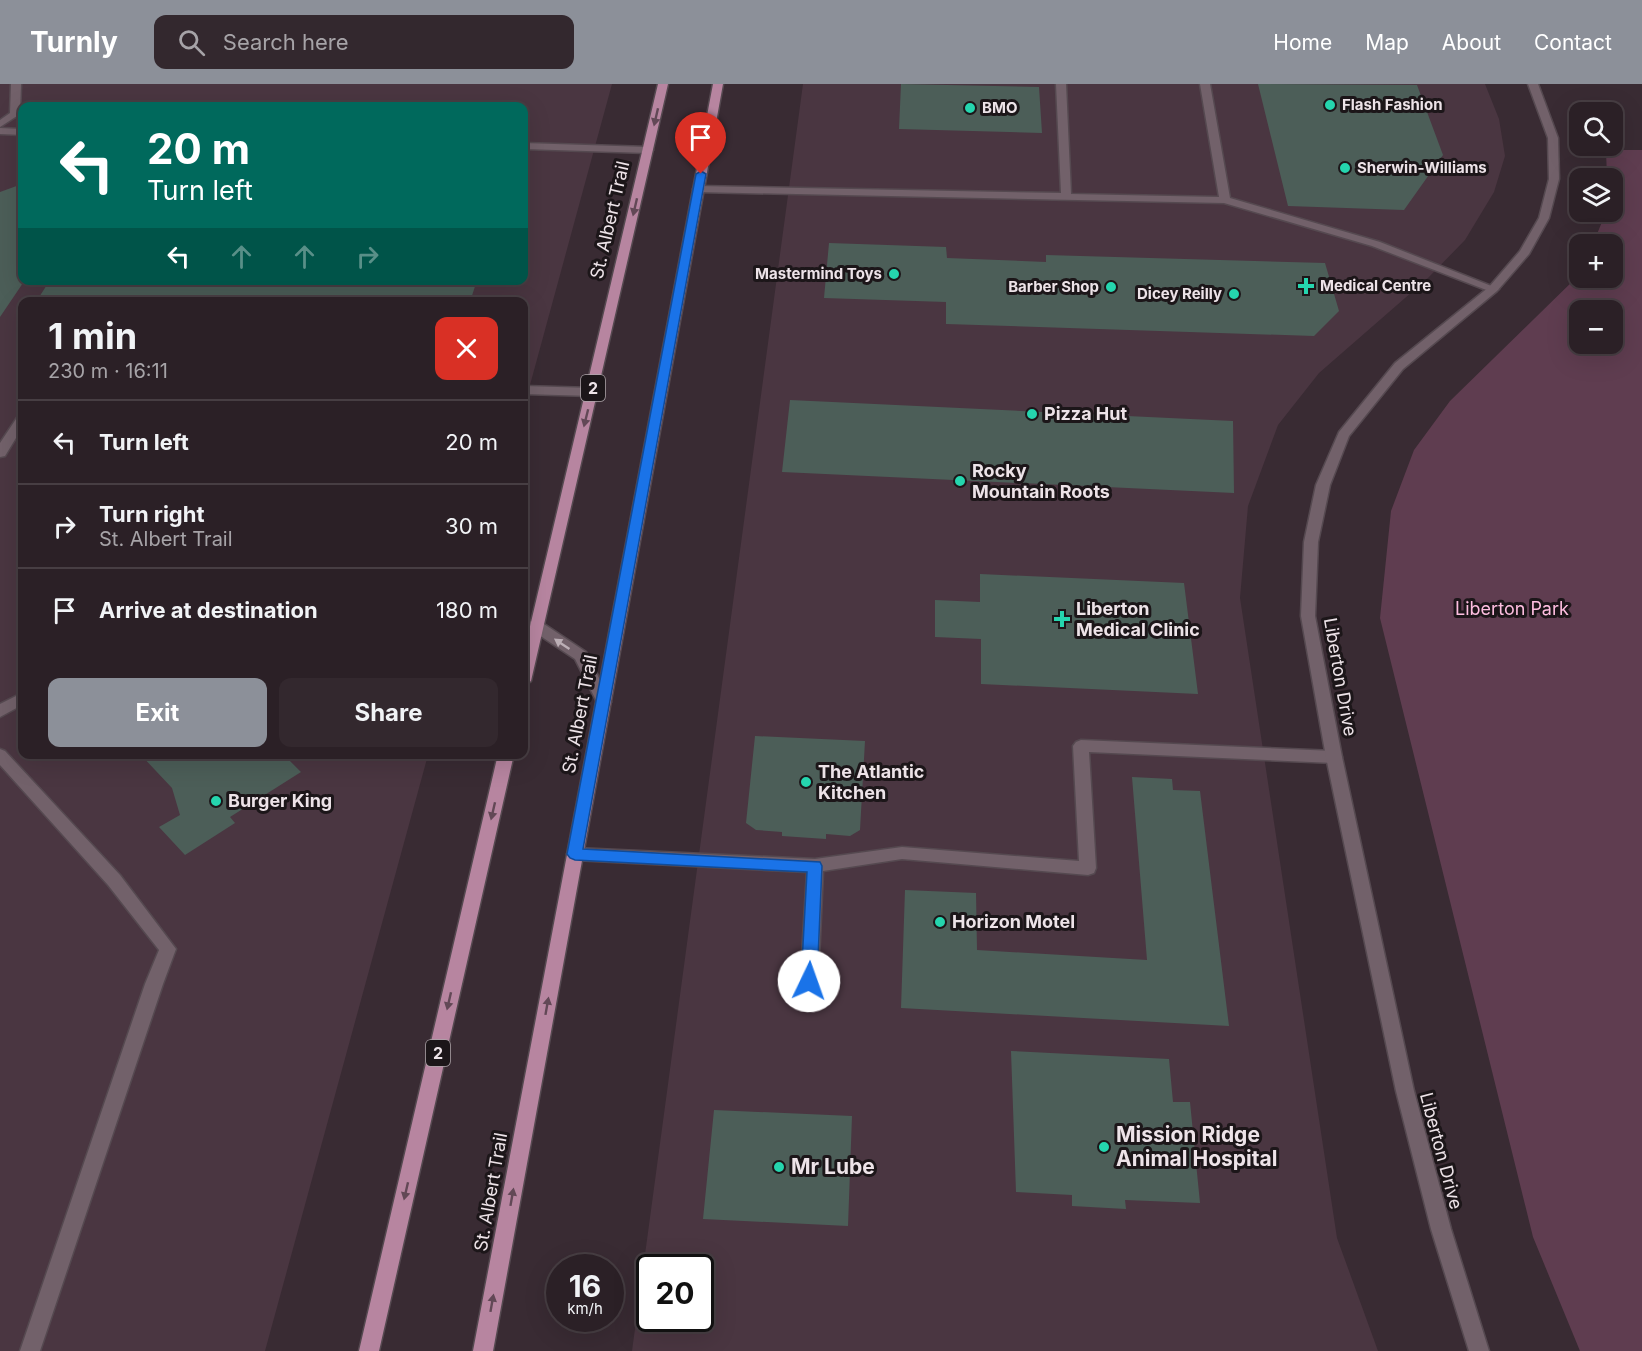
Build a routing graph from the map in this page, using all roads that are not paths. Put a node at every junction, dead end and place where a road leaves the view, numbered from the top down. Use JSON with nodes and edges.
{"nodes":[{"id":1,"x":16,"y":84,"type":"edge"},
{"id":2,"x":663,"y":84,"type":"edge"},
{"id":3,"x":718,"y":84,"type":"edge"},
{"id":4,"x":1061,"y":84,"type":"edge"},
{"id":5,"x":1205,"y":84,"type":"edge"},
{"id":6,"x":1533,"y":84,"type":"edge"},
{"id":7,"x":0,"y":124,"type":"edge"},
{"id":8,"x":0,"y":131,"type":"edge"},
{"id":9,"x":18,"y":132,"type":"edge"},
{"id":10,"x":528,"y":146,"type":"edge"},
{"id":11,"x":648,"y":150,"type":"junction"},
{"id":12,"x":698,"y":189,"type":"junction"},
{"id":13,"x":1066,"y":196,"type":"junction"},
{"id":14,"x":1225,"y":200,"type":"junction"},
{"id":15,"x":1493,"y":289,"type":"junction"},
{"id":16,"x":528,"y":390,"type":"edge"},
{"id":17,"x":592,"y":392,"type":"junction"},
{"id":18,"x":18,"y":425,"type":"edge"},
{"id":19,"x":0,"y":453,"type":"edge"},
{"id":20,"x":530,"y":626,"type":"edge"},
{"id":21,"x":528,"y":644,"type":"edge"},
{"id":22,"x":18,"y":700,"type":"edge"},
{"id":23,"x":604,"y":702,"type":"junction"},
{"id":24,"x":0,"y":711,"type":"edge"},
{"id":25,"x":0,"y":755,"type":"edge"},
{"id":26,"x":1334,"y":757,"type":"junction"},
{"id":27,"x":506,"y":759,"type":"edge"},
{"id":28,"x":575,"y":854,"type":"junction"},
{"id":29,"x":815,"y":866,"type":"junction"},
{"id":30,"x":808,"y":1004,"type":"dead end"},
{"id":31,"x":30,"y":1351,"type":"edge"},
{"id":32,"x":369,"y":1351,"type":"edge"},
{"id":33,"x":483,"y":1351,"type":"edge"},
{"id":34,"x":1479,"y":1351,"type":"edge"}],
"edges":[{"from":1,"to":7,"type":"street"},
{"from":2,"to":11,"type":"main road","name":"St. Albert Trail","number":"2","one_way":true},
{"from":3,"to":12,"type":"main road","name":"St. Albert Trail"},
{"from":4,"to":13,"type":"street"},
{"from":5,"to":14,"type":"street"},
{"from":6,"to":15,"type":"street","name":"Liberton Drive"},
{"from":8,"to":9,"type":"street"},
{"from":10,"to":11,"type":"street"},
{"from":11,"to":17,"type":"main road","name":"St. Albert Trail","number":"2","one_way":true},
{"from":12,"to":13,"type":"street"},
{"from":12,"to":23,"type":"main road","name":"St. Albert Trail"},
{"from":13,"to":14,"type":"street"},
{"from":14,"to":15,"type":"street"},
{"from":15,"to":26,"type":"street","name":"Liberton Drive"},
{"from":16,"to":17,"type":"street"},
{"from":17,"to":20,"type":"main road","name":"St. Albert Trail","number":"2","one_way":true},
{"from":18,"to":19,"type":"street"},
{"from":20,"to":21,"type":"main road","name":"St. Albert Trail","number":"2"},
{"from":23,"to":20,"type":"street","one_way":true},
{"from":22,"to":24,"type":"street"},
{"from":23,"to":28,"type":"main road","name":"St. Albert Trail"},
{"from":25,"to":31,"type":"street"},
{"from":26,"to":29,"type":"street"},
{"from":26,"to":34,"type":"street","name":"Liberton Drive"},
{"from":27,"to":32,"type":"main road","number":"2","one_way":true},
{"from":28,"to":29,"type":"street"},
{"from":33,"to":28,"type":"main road","name":"St. Albert Trail","one_way":true},
{"from":29,"to":30,"type":"street"}]}
